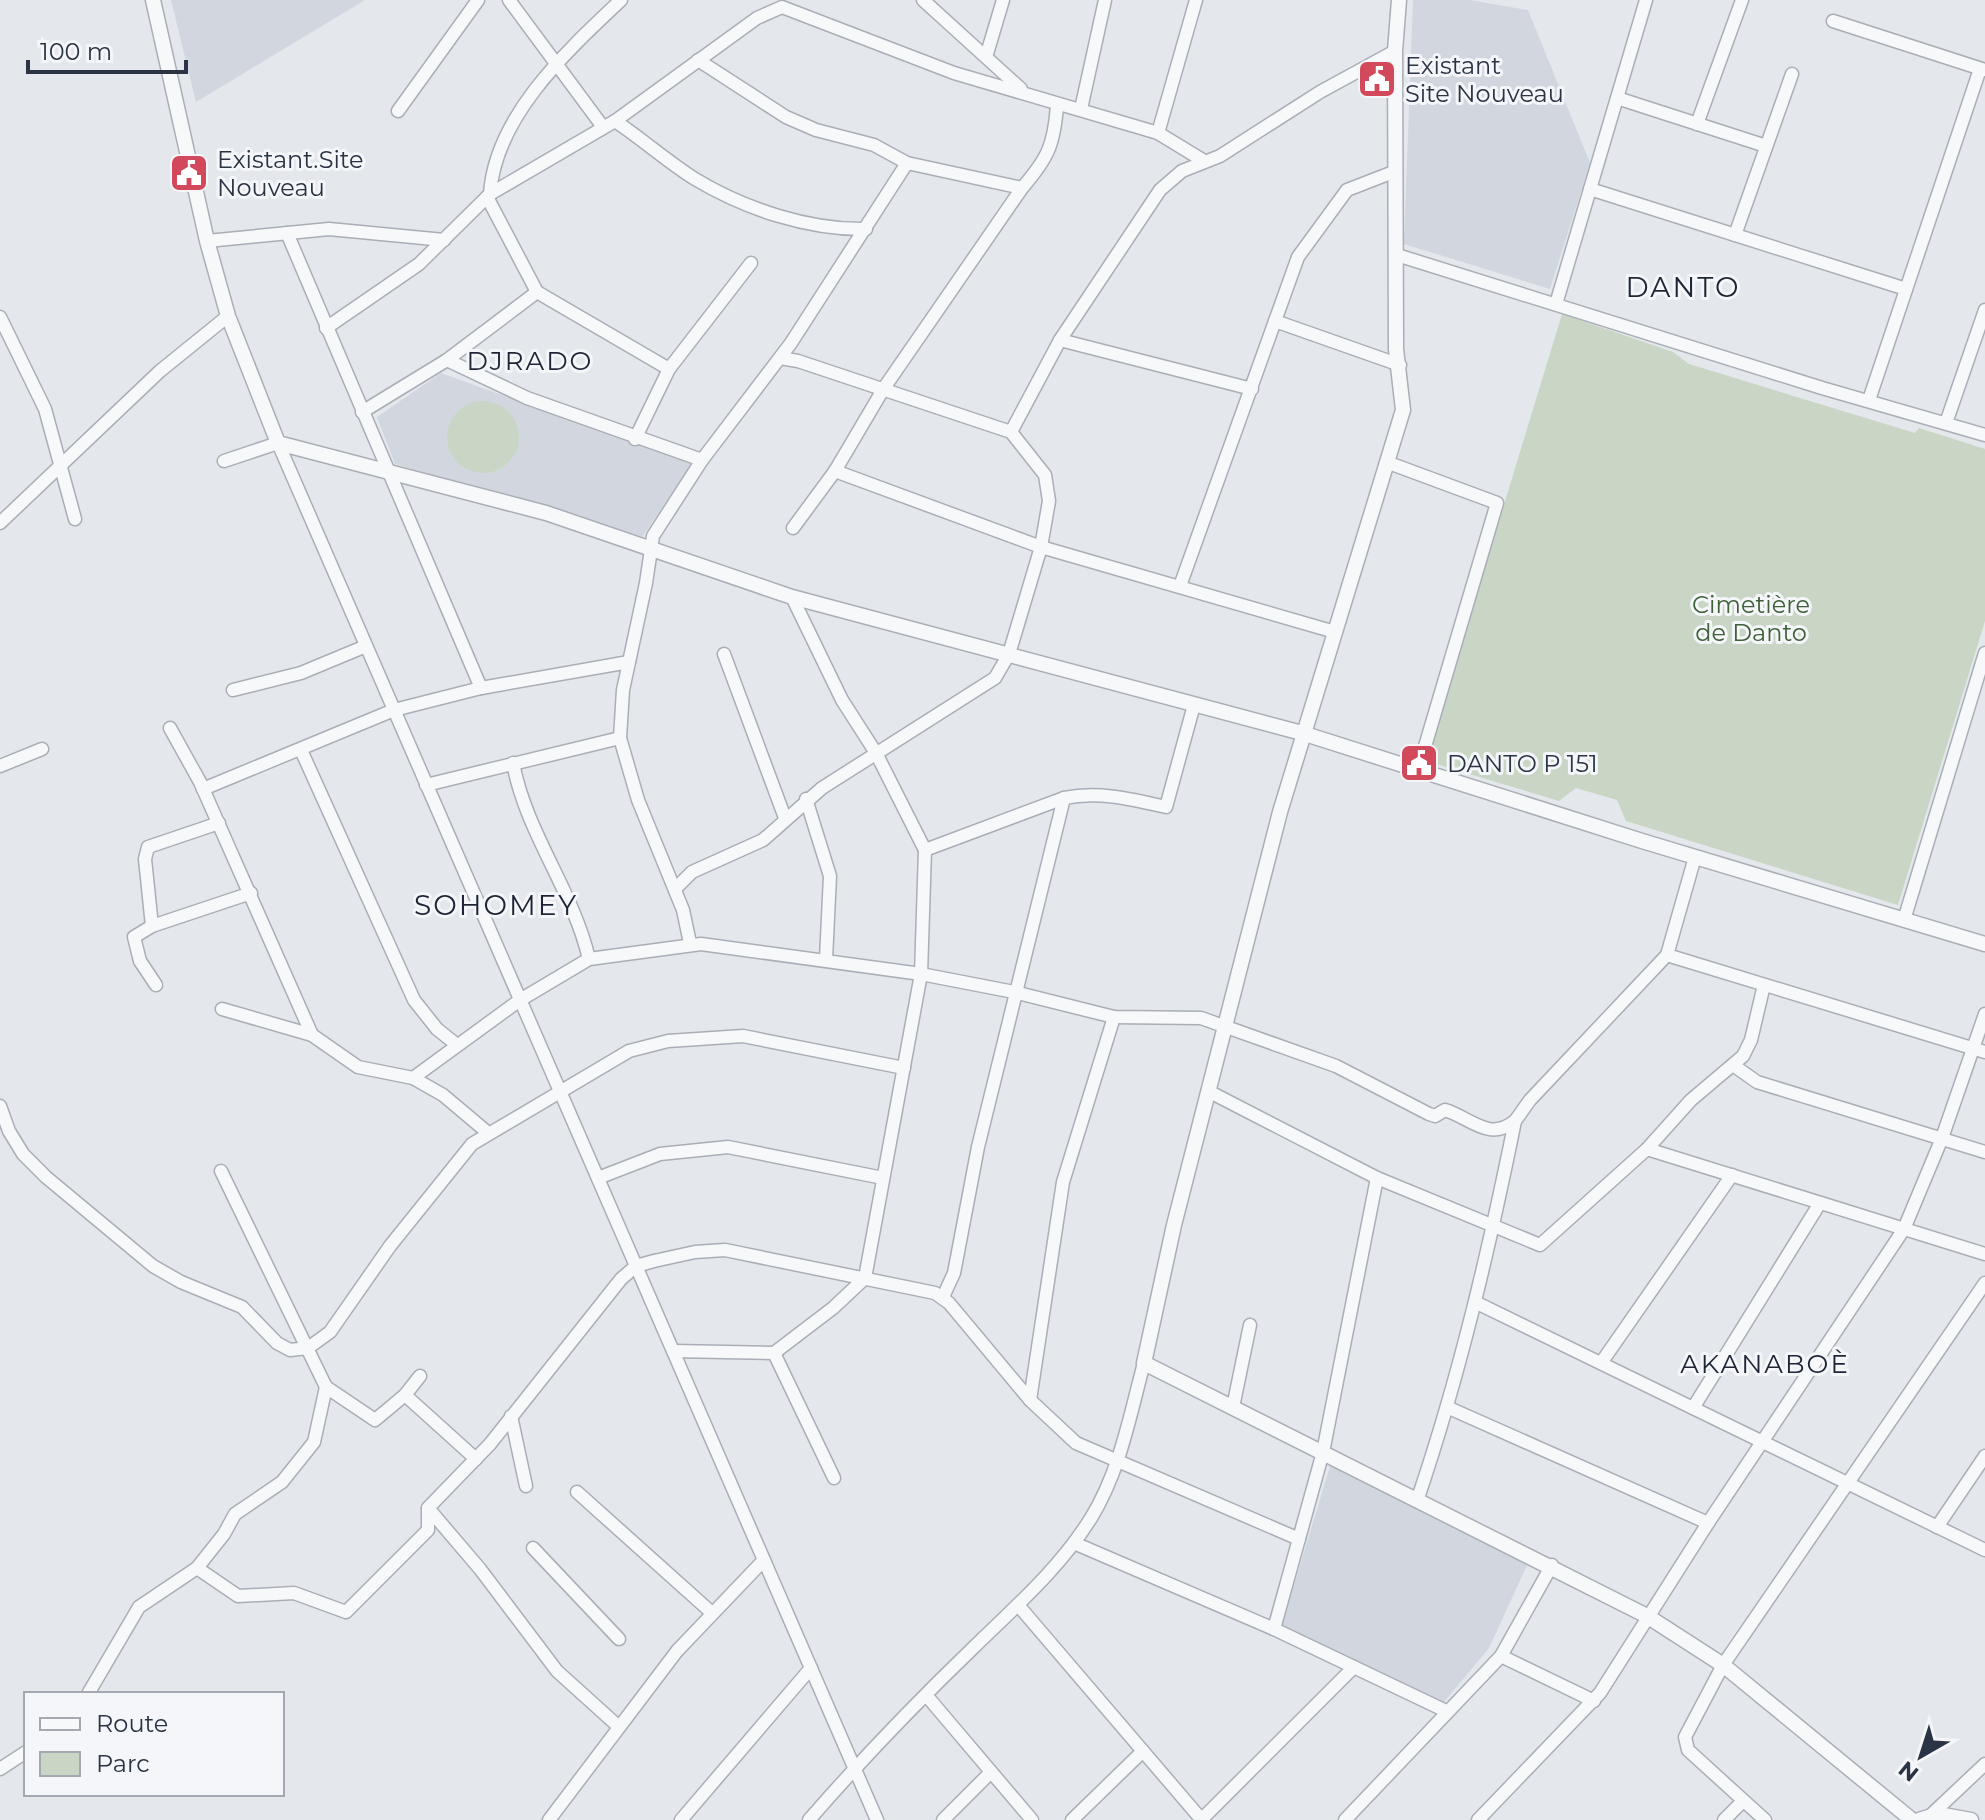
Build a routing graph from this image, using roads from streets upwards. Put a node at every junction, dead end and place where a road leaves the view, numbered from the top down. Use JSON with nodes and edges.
{"nodes":[{"id":1,"x":153,"y":0,"type":"edge"},
{"id":2,"x":478,"y":0,"type":"edge"},
{"id":3,"x":509,"y":0,"type":"edge"},
{"id":4,"x":621,"y":0,"type":"edge"},
{"id":5,"x":923,"y":0,"type":"edge"},
{"id":6,"x":1003,"y":0,"type":"edge"},
{"id":7,"x":1105,"y":0,"type":"edge"},
{"id":8,"x":1196,"y":0,"type":"edge"},
{"id":9,"x":1399,"y":0,"type":"edge"},
{"id":10,"x":1646,"y":0,"type":"edge"},
{"id":11,"x":1742,"y":0,"type":"edge"},
{"id":12,"x":1833,"y":21,"type":"dead end"},
{"id":13,"x":1395,"y":51,"type":"junction"},
{"id":14,"x":986,"y":57,"type":"junction"},
{"id":15,"x":698,"y":60,"type":"junction"},
{"id":16,"x":555,"y":62,"type":"junction"},
{"id":17,"x":1982,"y":69,"type":"edge"},
{"id":18,"x":1792,"y":74,"type":"dead end"},
{"id":19,"x":1023,"y":91,"type":"junction"},
{"id":20,"x":1617,"y":98,"type":"junction"},
{"id":21,"x":1057,"y":106,"type":"junction"},
{"id":22,"x":1081,"y":109,"type":"junction"},
{"id":23,"x":398,"y":111,"type":"dead end"},
{"id":24,"x":609,"y":124,"type":"junction"},
{"id":25,"x":1697,"y":124,"type":"junction"},
{"id":26,"x":1158,"y":133,"type":"junction"},
{"id":27,"x":1766,"y":146,"type":"junction"},
{"id":28,"x":1204,"y":161,"type":"junction"},
{"id":29,"x":907,"y":163,"type":"junction"},
{"id":30,"x":1396,"y":171,"type":"junction"},
{"id":31,"x":1022,"y":188,"type":"junction"},
{"id":32,"x":1590,"y":189,"type":"junction"},
{"id":33,"x":488,"y":195,"type":"junction"},
{"id":34,"x":843,"y":229,"type":"junction"},
{"id":35,"x":866,"y":229,"type":"junction"},
{"id":36,"x":287,"y":233,"type":"junction"},
{"id":37,"x":1735,"y":235,"type":"junction"},
{"id":38,"x":444,"y":240,"type":"junction"},
{"id":39,"x":207,"y":241,"type":"junction"},
{"id":40,"x":855,"y":246,"type":"junction"},
{"id":41,"x":1397,"y":255,"type":"junction"},
{"id":42,"x":751,"y":263,"type":"dead end"},
{"id":43,"x":1906,"y":289,"type":"junction"},
{"id":44,"x":537,"y":292,"type":"junction"},
{"id":45,"x":1556,"y":304,"type":"junction"},
{"id":46,"x":1985,"y":310,"type":"edge"},
{"id":47,"x":228,"y":316,"type":"junction"},
{"id":48,"x":0,"y":317,"type":"edge"},
{"id":49,"x":1275,"y":321,"type":"junction"},
{"id":50,"x":326,"y":328,"type":"junction"},
{"id":51,"x":1060,"y":340,"type":"junction"},
{"id":52,"x":791,"y":343,"type":"junction"},
{"id":53,"x":780,"y":358,"type":"junction"},
{"id":54,"x":447,"y":360,"type":"junction"},
{"id":55,"x":798,"y":361,"type":"junction"},
{"id":56,"x":1400,"y":365,"type":"junction"},
{"id":57,"x":669,"y":369,"type":"junction"},
{"id":58,"x":884,"y":388,"type":"junction"},
{"id":59,"x":1252,"y":389,"type":"junction"},
{"id":60,"x":1869,"y":400,"type":"junction"},
{"id":61,"x":362,"y":412,"type":"junction"},
{"id":62,"x":1946,"y":423,"type":"junction"},
{"id":63,"x":1011,"y":432,"type":"junction"},
{"id":64,"x":1985,"y":435,"type":"edge"},
{"id":65,"x":635,"y":439,"type":"junction"},
{"id":66,"x":278,"y":443,"type":"junction"},
{"id":67,"x":702,"y":460,"type":"junction"},
{"id":68,"x":224,"y":461,"type":"dead end"},
{"id":69,"x":1389,"y":463,"type":"junction"},
{"id":70,"x":59,"y":467,"type":"junction"},
{"id":71,"x":386,"y":470,"type":"junction"},
{"id":72,"x":835,"y":471,"type":"junction"},
{"id":73,"x":75,"y":519,"type":"dead end"},
{"id":74,"x":0,"y":523,"type":"edge"},
{"id":75,"x":793,"y":528,"type":"dead end"},
{"id":76,"x":1041,"y":547,"type":"junction"},
{"id":77,"x":650,"y":551,"type":"junction"},
{"id":78,"x":1180,"y":586,"type":"junction"},
{"id":79,"x":792,"y":597,"type":"junction"},
{"id":80,"x":1335,"y":632,"type":"junction"},
{"id":81,"x":366,"y":646,"type":"junction"},
{"id":82,"x":1985,"y":653,"type":"edge"},
{"id":83,"x":724,"y":654,"type":"dead end"},
{"id":84,"x":1009,"y":654,"type":"junction"},
{"id":85,"x":629,"y":662,"type":"junction"},
{"id":86,"x":481,"y":688,"type":"junction"},
{"id":87,"x":233,"y":690,"type":"dead end"},
{"id":88,"x":1194,"y":705,"type":"junction"},
{"id":89,"x":394,"y":710,"type":"junction"},
{"id":90,"x":170,"y":728,"type":"dead end"},
{"id":91,"x":1302,"y":733,"type":"junction"},
{"id":92,"x":620,"y":738,"type":"junction"},
{"id":93,"x":42,"y":749,"type":"dead end"},
{"id":94,"x":301,"y":750,"type":"junction"},
{"id":95,"x":876,"y":753,"type":"junction"},
{"id":96,"x":513,"y":763,"type":"junction"},
{"id":97,"x":0,"y":766,"type":"edge"},
{"id":98,"x":1418,"y":770,"type":"junction"},
{"id":99,"x":426,"y":785,"type":"junction"},
{"id":100,"x":203,"y":789,"type":"junction"},
{"id":101,"x":1064,"y":798,"type":"junction"},
{"id":102,"x":806,"y":799,"type":"junction"},
{"id":103,"x":785,"y":818,"type":"junction"},
{"id":104,"x":219,"y":823,"type":"junction"},
{"id":105,"x":925,"y":850,"type":"junction"},
{"id":106,"x":1695,"y":857,"type":"junction"},
{"id":107,"x":664,"y":866,"type":"junction"},
{"id":108,"x":692,"y":872,"type":"junction"},
{"id":109,"x":675,"y":889,"type":"junction"},
{"id":110,"x":251,"y":893,"type":"junction"},
{"id":111,"x":1904,"y":920,"type":"junction"},
{"id":112,"x":152,"y":926,"type":"junction"},
{"id":113,"x":690,"y":943,"type":"junction"},
{"id":114,"x":1985,"y":944,"type":"edge"},
{"id":115,"x":1667,"y":955,"type":"junction"},
{"id":116,"x":589,"y":959,"type":"junction"},
{"id":117,"x":826,"y":959,"type":"junction"},
{"id":118,"x":921,"y":974,"type":"junction"},
{"id":119,"x":156,"y":985,"type":"dead end"},
{"id":120,"x":1764,"y":985,"type":"junction"},
{"id":121,"x":1014,"y":992,"type":"junction"},
{"id":122,"x":520,"y":1000,"type":"junction"},
{"id":123,"x":222,"y":1009,"type":"dead end"},
{"id":124,"x":1985,"y":1014,"type":"edge"},
{"id":125,"x":1114,"y":1017,"type":"junction"},
{"id":126,"x":1226,"y":1024,"type":"junction"},
{"id":127,"x":312,"y":1035,"type":"junction"},
{"id":128,"x":457,"y":1045,"type":"junction"},
{"id":129,"x":1980,"y":1050,"type":"edge"},
{"id":130,"x":1733,"y":1065,"type":"junction"},
{"id":131,"x":904,"y":1068,"type":"junction"},
{"id":132,"x":413,"y":1078,"type":"junction"},
{"id":133,"x":559,"y":1090,"type":"junction"},
{"id":134,"x":1208,"y":1091,"type":"junction"},
{"id":135,"x":0,"y":1106,"type":"edge"},
{"id":136,"x":1515,"y":1121,"type":"junction"},
{"id":137,"x":487,"y":1132,"type":"junction"},
{"id":138,"x":1942,"y":1138,"type":"junction"},
{"id":139,"x":1647,"y":1149,"type":"junction"},
{"id":140,"x":1985,"y":1152,"type":"edge"},
{"id":141,"x":221,"y":1171,"type":"dead end"},
{"id":142,"x":1732,"y":1175,"type":"junction"},
{"id":143,"x":598,"y":1178,"type":"junction"},
{"id":144,"x":883,"y":1178,"type":"junction"},
{"id":145,"x":1377,"y":1178,"type":"junction"},
{"id":146,"x":1820,"y":1203,"type":"junction"},
{"id":147,"x":1494,"y":1225,"type":"junction"},
{"id":148,"x":1904,"y":1229,"type":"junction"},
{"id":149,"x":1985,"y":1254,"type":"edge"},
{"id":150,"x":636,"y":1266,"type":"junction"},
{"id":151,"x":865,"y":1278,"type":"junction"},
{"id":152,"x":1985,"y":1283,"type":"edge"},
{"id":153,"x":943,"y":1297,"type":"junction"},
{"id":154,"x":1477,"y":1303,"type":"junction"},
{"id":155,"x":1250,"y":1325,"type":"dead end"},
{"id":156,"x":308,"y":1348,"type":"junction"},
{"id":157,"x":673,"y":1351,"type":"junction"},
{"id":158,"x":774,"y":1353,"type":"junction"},
{"id":159,"x":1144,"y":1363,"type":"junction"},
{"id":160,"x":1601,"y":1363,"type":"junction"},
{"id":161,"x":420,"y":1376,"type":"dead end"},
{"id":162,"x":326,"y":1387,"type":"junction"},
{"id":163,"x":405,"y":1395,"type":"junction"},
{"id":164,"x":1030,"y":1400,"type":"junction"},
{"id":165,"x":1233,"y":1407,"type":"junction"},
{"id":166,"x":1449,"y":1408,"type":"junction"},
{"id":167,"x":1693,"y":1408,"type":"junction"},
{"id":168,"x":511,"y":1416,"type":"junction"},
{"id":169,"x":1763,"y":1442,"type":"junction"},
{"id":170,"x":1323,"y":1452,"type":"junction"},
{"id":171,"x":1985,"y":1456,"type":"edge"},
{"id":172,"x":476,"y":1459,"type":"junction"},
{"id":173,"x":1118,"y":1460,"type":"junction"},
{"id":174,"x":834,"y":1478,"type":"dead end"},
{"id":175,"x":1847,"y":1483,"type":"junction"},
{"id":176,"x":526,"y":1486,"type":"dead end"},
{"id":177,"x":577,"y":1492,"type":"dead end"},
{"id":178,"x":1418,"y":1498,"type":"junction"},
{"id":179,"x":428,"y":1508,"type":"junction"},
{"id":180,"x":1708,"y":1523,"type":"junction"},
{"id":181,"x":1937,"y":1527,"type":"junction"},
{"id":182,"x":1299,"y":1539,"type":"junction"},
{"id":183,"x":1074,"y":1543,"type":"junction"},
{"id":184,"x":533,"y":1548,"type":"dead end"},
{"id":185,"x":1985,"y":1550,"type":"edge"},
{"id":186,"x":764,"y":1560,"type":"junction"},
{"id":187,"x":1552,"y":1565,"type":"junction"},
{"id":188,"x":197,"y":1568,"type":"junction"},
{"id":189,"x":1018,"y":1605,"type":"junction"},
{"id":190,"x":712,"y":1613,"type":"junction"},
{"id":191,"x":1647,"y":1616,"type":"junction"},
{"id":192,"x":1274,"y":1629,"type":"junction"},
{"id":193,"x":619,"y":1639,"type":"dead end"},
{"id":194,"x":1501,"y":1656,"type":"junction"},
{"id":195,"x":1723,"y":1665,"type":"junction"},
{"id":196,"x":1354,"y":1667,"type":"junction"},
{"id":197,"x":811,"y":1668,"type":"junction"},
{"id":198,"x":89,"y":1692,"type":"edge"},
{"id":199,"x":926,"y":1695,"type":"junction"},
{"id":200,"x":1594,"y":1701,"type":"junction"},
{"id":201,"x":1446,"y":1711,"type":"junction"},
{"id":202,"x":619,"y":1727,"type":"junction"},
{"id":203,"x":1143,"y":1751,"type":"junction"},
{"id":204,"x":24,"y":1753,"type":"edge"},
{"id":205,"x":1985,"y":1764,"type":"edge"},
{"id":206,"x":855,"y":1768,"type":"junction"},
{"id":207,"x":0,"y":1769,"type":"edge"},
{"id":208,"x":991,"y":1772,"type":"junction"},
{"id":209,"x":1743,"y":1801,"type":"junction"},
{"id":210,"x":1925,"y":1817,"type":"edge"},
{"id":211,"x":549,"y":1820,"type":"edge"},
{"id":212,"x":681,"y":1820,"type":"edge"},
{"id":213,"x":809,"y":1820,"type":"edge"},
{"id":214,"x":877,"y":1820,"type":"edge"},
{"id":215,"x":943,"y":1820,"type":"edge"},
{"id":216,"x":1032,"y":1820,"type":"edge"},
{"id":217,"x":1072,"y":1820,"type":"edge"},
{"id":218,"x":1201,"y":1820,"type":"edge"},
{"id":219,"x":1345,"y":1820,"type":"edge"},
{"id":220,"x":1478,"y":1820,"type":"edge"},
{"id":221,"x":1724,"y":1820,"type":"edge"},
{"id":222,"x":1765,"y":1820,"type":"edge"},
{"id":223,"x":1912,"y":1820,"type":"edge"},
{"id":224,"x":1971,"y":1820,"type":"edge"}],
"edges":[{"from":1,"to":39,"type":"street"},
{"from":2,"to":23,"type":"street"},
{"from":3,"to":16,"type":"street"},
{"from":4,"to":16,"type":"street"},
{"from":5,"to":14,"type":"street"},
{"from":6,"to":14,"type":"street"},
{"from":7,"to":22,"type":"street"},
{"from":8,"to":26,"type":"street"},
{"from":9,"to":13,"type":"street"},
{"from":10,"to":20,"type":"street"},
{"from":11,"to":25,"type":"street"},
{"from":12,"to":17,"type":"street"},
{"from":13,"to":28,"type":"street"},
{"from":13,"to":30,"type":"street"},
{"from":14,"to":19,"type":"street"},
{"from":15,"to":19,"type":"street"},
{"from":15,"to":24,"type":"street"},
{"from":15,"to":29,"type":"street"},
{"from":16,"to":24,"type":"street"},
{"from":16,"to":33,"type":"street"},
{"from":17,"to":43,"type":"street"},
{"from":18,"to":27,"type":"street"},
{"from":19,"to":21,"type":"street"},
{"from":20,"to":25,"type":"street"},
{"from":20,"to":32,"type":"street"},
{"from":21,"to":22,"type":"street"},
{"from":21,"to":31,"type":"street"},
{"from":22,"to":26,"type":"street"},
{"from":24,"to":33,"type":"street"},
{"from":24,"to":34,"type":"street"},
{"from":25,"to":27,"type":"street"},
{"from":26,"to":28,"type":"street"},
{"from":27,"to":37,"type":"street"},
{"from":28,"to":51,"type":"street"},
{"from":29,"to":31,"type":"street"},
{"from":29,"to":35,"type":"street"},
{"from":30,"to":41,"type":"street"},
{"from":30,"to":49,"type":"street"},
{"from":31,"to":58,"type":"street"},
{"from":32,"to":37,"type":"street"},
{"from":32,"to":45,"type":"street"},
{"from":33,"to":38,"type":"street"},
{"from":33,"to":44,"type":"street"},
{"from":34,"to":35,"type":"street"},
{"from":34,"to":40,"type":"street"},
{"from":35,"to":40,"type":"street"},
{"from":36,"to":38,"type":"street"},
{"from":36,"to":39,"type":"street"},
{"from":36,"to":50,"type":"street"},
{"from":37,"to":43,"type":"street"},
{"from":38,"to":50,"type":"street"},
{"from":39,"to":47,"type":"street"},
{"from":40,"to":52,"type":"street"},
{"from":41,"to":45,"type":"street"},
{"from":41,"to":56,"type":"street"},
{"from":42,"to":57,"type":"street"},
{"from":43,"to":60,"type":"street"},
{"from":44,"to":54,"type":"street"},
{"from":44,"to":57,"type":"street"},
{"from":45,"to":60,"type":"street"},
{"from":46,"to":62,"type":"street"},
{"from":47,"to":66,"type":"street"},
{"from":47,"to":70,"type":"street"},
{"from":48,"to":70,"type":"street"},
{"from":49,"to":56,"type":"street"},
{"from":49,"to":59,"type":"street"},
{"from":50,"to":61,"type":"street"},
{"from":51,"to":59,"type":"street"},
{"from":51,"to":63,"type":"street"},
{"from":52,"to":53,"type":"street"},
{"from":52,"to":55,"type":"street"},
{"from":53,"to":55,"type":"street"},
{"from":53,"to":67,"type":"street"},
{"from":54,"to":61,"type":"street"},
{"from":54,"to":65,"type":"street"},
{"from":55,"to":58,"type":"street"},
{"from":56,"to":69,"type":"street"},
{"from":57,"to":65,"type":"street"},
{"from":58,"to":63,"type":"street"},
{"from":58,"to":72,"type":"street"},
{"from":59,"to":78,"type":"street"},
{"from":60,"to":62,"type":"street"},
{"from":61,"to":71,"type":"street"},
{"from":62,"to":64,"type":"street"},
{"from":63,"to":76,"type":"street"},
{"from":65,"to":67,"type":"street"},
{"from":66,"to":68,"type":"street"},
{"from":66,"to":71,"type":"street"},
{"from":66,"to":81,"type":"street"},
{"from":67,"to":77,"type":"street"},
{"from":69,"to":80,"type":"street"},
{"from":69,"to":98,"type":"street"},
{"from":70,"to":73,"type":"street"},
{"from":70,"to":74,"type":"street"},
{"from":71,"to":77,"type":"street"},
{"from":71,"to":86,"type":"street"},
{"from":72,"to":75,"type":"street"},
{"from":72,"to":76,"type":"street"},
{"from":76,"to":78,"type":"street"},
{"from":76,"to":84,"type":"street"},
{"from":77,"to":79,"type":"street"},
{"from":77,"to":85,"type":"street"},
{"from":78,"to":80,"type":"street"},
{"from":79,"to":84,"type":"street"},
{"from":79,"to":95,"type":"street"},
{"from":80,"to":91,"type":"street"},
{"from":81,"to":87,"type":"street"},
{"from":81,"to":89,"type":"street"},
{"from":82,"to":111,"type":"street"},
{"from":83,"to":103,"type":"street"},
{"from":84,"to":88,"type":"street"},
{"from":84,"to":95,"type":"street"},
{"from":85,"to":86,"type":"street"},
{"from":85,"to":92,"type":"street"},
{"from":86,"to":89,"type":"street"},
{"from":88,"to":91,"type":"street"},
{"from":88,"to":101,"type":"street"},
{"from":89,"to":94,"type":"street"},
{"from":89,"to":99,"type":"street"},
{"from":90,"to":100,"type":"street"},
{"from":91,"to":98,"type":"street"},
{"from":91,"to":126,"type":"street"},
{"from":92,"to":96,"type":"street"},
{"from":92,"to":107,"type":"street"},
{"from":93,"to":97,"type":"street"},
{"from":94,"to":100,"type":"street"},
{"from":94,"to":128,"type":"street"},
{"from":95,"to":102,"type":"street"},
{"from":95,"to":105,"type":"street"},
{"from":96,"to":99,"type":"street"},
{"from":96,"to":116,"type":"street"},
{"from":98,"to":106,"type":"street"},
{"from":99,"to":122,"type":"street"},
{"from":100,"to":104,"type":"street"},
{"from":101,"to":105,"type":"street"},
{"from":101,"to":121,"type":"street"},
{"from":102,"to":103,"type":"street"},
{"from":102,"to":117,"type":"street"},
{"from":103,"to":108,"type":"street"},
{"from":104,"to":110,"type":"street"},
{"from":104,"to":112,"type":"street"},
{"from":105,"to":118,"type":"street"},
{"from":106,"to":111,"type":"street"},
{"from":106,"to":115,"type":"street"},
{"from":107,"to":108,"type":"street"},
{"from":107,"to":109,"type":"street"},
{"from":108,"to":109,"type":"street"},
{"from":109,"to":113,"type":"street"},
{"from":110,"to":112,"type":"street"},
{"from":110,"to":127,"type":"street"},
{"from":111,"to":114,"type":"street"},
{"from":112,"to":119,"type":"street"},
{"from":113,"to":116,"type":"street"},
{"from":113,"to":117,"type":"street"},
{"from":115,"to":120,"type":"street"},
{"from":115,"to":136,"type":"street"},
{"from":116,"to":122,"type":"street"},
{"from":117,"to":118,"type":"street"},
{"from":118,"to":121,"type":"street"},
{"from":118,"to":131,"type":"street"},
{"from":120,"to":129,"type":"street"},
{"from":120,"to":130,"type":"street"},
{"from":121,"to":125,"type":"street"},
{"from":121,"to":153,"type":"street"},
{"from":122,"to":128,"type":"street"},
{"from":122,"to":133,"type":"street"},
{"from":123,"to":127,"type":"street"},
{"from":124,"to":129,"type":"street"},
{"from":125,"to":126,"type":"street"},
{"from":125,"to":164,"type":"street"},
{"from":126,"to":134,"type":"street"},
{"from":126,"to":136,"type":"street"},
{"from":127,"to":132,"type":"street"},
{"from":128,"to":132,"type":"street"},
{"from":129,"to":138,"type":"street"},
{"from":130,"to":138,"type":"street"},
{"from":130,"to":139,"type":"street"},
{"from":131,"to":133,"type":"street"},
{"from":131,"to":144,"type":"street"},
{"from":132,"to":137,"type":"street"},
{"from":133,"to":137,"type":"street"},
{"from":133,"to":143,"type":"street"},
{"from":134,"to":145,"type":"street"},
{"from":134,"to":159,"type":"street"},
{"from":135,"to":156,"type":"street"},
{"from":136,"to":147,"type":"street"},
{"from":137,"to":156,"type":"street"},
{"from":138,"to":140,"type":"street"},
{"from":138,"to":148,"type":"street"},
{"from":139,"to":142,"type":"street"},
{"from":139,"to":147,"type":"street"},
{"from":141,"to":156,"type":"street"},
{"from":142,"to":146,"type":"street"},
{"from":142,"to":160,"type":"street"},
{"from":143,"to":144,"type":"street"},
{"from":143,"to":150,"type":"street"},
{"from":144,"to":151,"type":"street"},
{"from":145,"to":147,"type":"street"},
{"from":145,"to":170,"type":"street"},
{"from":146,"to":148,"type":"street"},
{"from":146,"to":167,"type":"street"},
{"from":147,"to":154,"type":"street"},
{"from":148,"to":149,"type":"street"},
{"from":148,"to":169,"type":"street"},
{"from":150,"to":151,"type":"street"},
{"from":150,"to":157,"type":"street"},
{"from":150,"to":168,"type":"street"},
{"from":151,"to":153,"type":"street"},
{"from":151,"to":158,"type":"street"},
{"from":152,"to":175,"type":"street"},
{"from":153,"to":164,"type":"street"},
{"from":154,"to":160,"type":"street"},
{"from":154,"to":166,"type":"street"},
{"from":155,"to":165,"type":"street"},
{"from":156,"to":162,"type":"street"},
{"from":157,"to":158,"type":"street"},
{"from":157,"to":186,"type":"street"},
{"from":158,"to":174,"type":"street"},
{"from":159,"to":165,"type":"street"},
{"from":159,"to":173,"type":"street"},
{"from":160,"to":167,"type":"street"},
{"from":161,"to":163,"type":"street"},
{"from":162,"to":163,"type":"street"},
{"from":162,"to":188,"type":"street"},
{"from":163,"to":172,"type":"street"},
{"from":164,"to":173,"type":"street"},
{"from":165,"to":170,"type":"street"},
{"from":166,"to":178,"type":"street"},
{"from":166,"to":180,"type":"street"},
{"from":167,"to":169,"type":"street"},
{"from":168,"to":172,"type":"street"},
{"from":168,"to":176,"type":"street"},
{"from":169,"to":175,"type":"street"},
{"from":169,"to":180,"type":"street"},
{"from":170,"to":178,"type":"street"},
{"from":170,"to":182,"type":"street"},
{"from":171,"to":181,"type":"street"},
{"from":172,"to":179,"type":"street"},
{"from":173,"to":182,"type":"street"},
{"from":173,"to":183,"type":"street"},
{"from":175,"to":181,"type":"street"},
{"from":175,"to":195,"type":"street"},
{"from":177,"to":190,"type":"street"},
{"from":178,"to":187,"type":"street"},
{"from":179,"to":188,"type":"street"},
{"from":179,"to":202,"type":"street"},
{"from":180,"to":191,"type":"street"},
{"from":181,"to":185,"type":"street"},
{"from":182,"to":192,"type":"street"},
{"from":183,"to":189,"type":"street"},
{"from":183,"to":192,"type":"street"},
{"from":184,"to":193,"type":"street"},
{"from":186,"to":190,"type":"street"},
{"from":186,"to":197,"type":"street"},
{"from":187,"to":191,"type":"street"},
{"from":187,"to":194,"type":"street"},
{"from":188,"to":198,"type":"street"},
{"from":189,"to":199,"type":"street"},
{"from":189,"to":203,"type":"street"},
{"from":190,"to":202,"type":"street"},
{"from":191,"to":195,"type":"street"},
{"from":191,"to":200,"type":"street"},
{"from":192,"to":196,"type":"street"},
{"from":194,"to":200,"type":"street"},
{"from":194,"to":201,"type":"street"},
{"from":195,"to":209,"type":"street"},
{"from":195,"to":223,"type":"street"},
{"from":196,"to":201,"type":"street"},
{"from":196,"to":218,"type":"street"},
{"from":197,"to":206,"type":"street"},
{"from":197,"to":212,"type":"street"},
{"from":199,"to":206,"type":"street"},
{"from":199,"to":208,"type":"street"},
{"from":200,"to":220,"type":"street"},
{"from":201,"to":219,"type":"street"},
{"from":202,"to":211,"type":"street"},
{"from":203,"to":217,"type":"street"},
{"from":203,"to":218,"type":"street"},
{"from":204,"to":207,"type":"street"},
{"from":205,"to":210,"type":"street"},
{"from":206,"to":213,"type":"street"},
{"from":206,"to":214,"type":"street"},
{"from":208,"to":215,"type":"street"},
{"from":208,"to":216,"type":"street"},
{"from":209,"to":221,"type":"street"},
{"from":209,"to":222,"type":"street"},
{"from":210,"to":224,"type":"street"}]}
